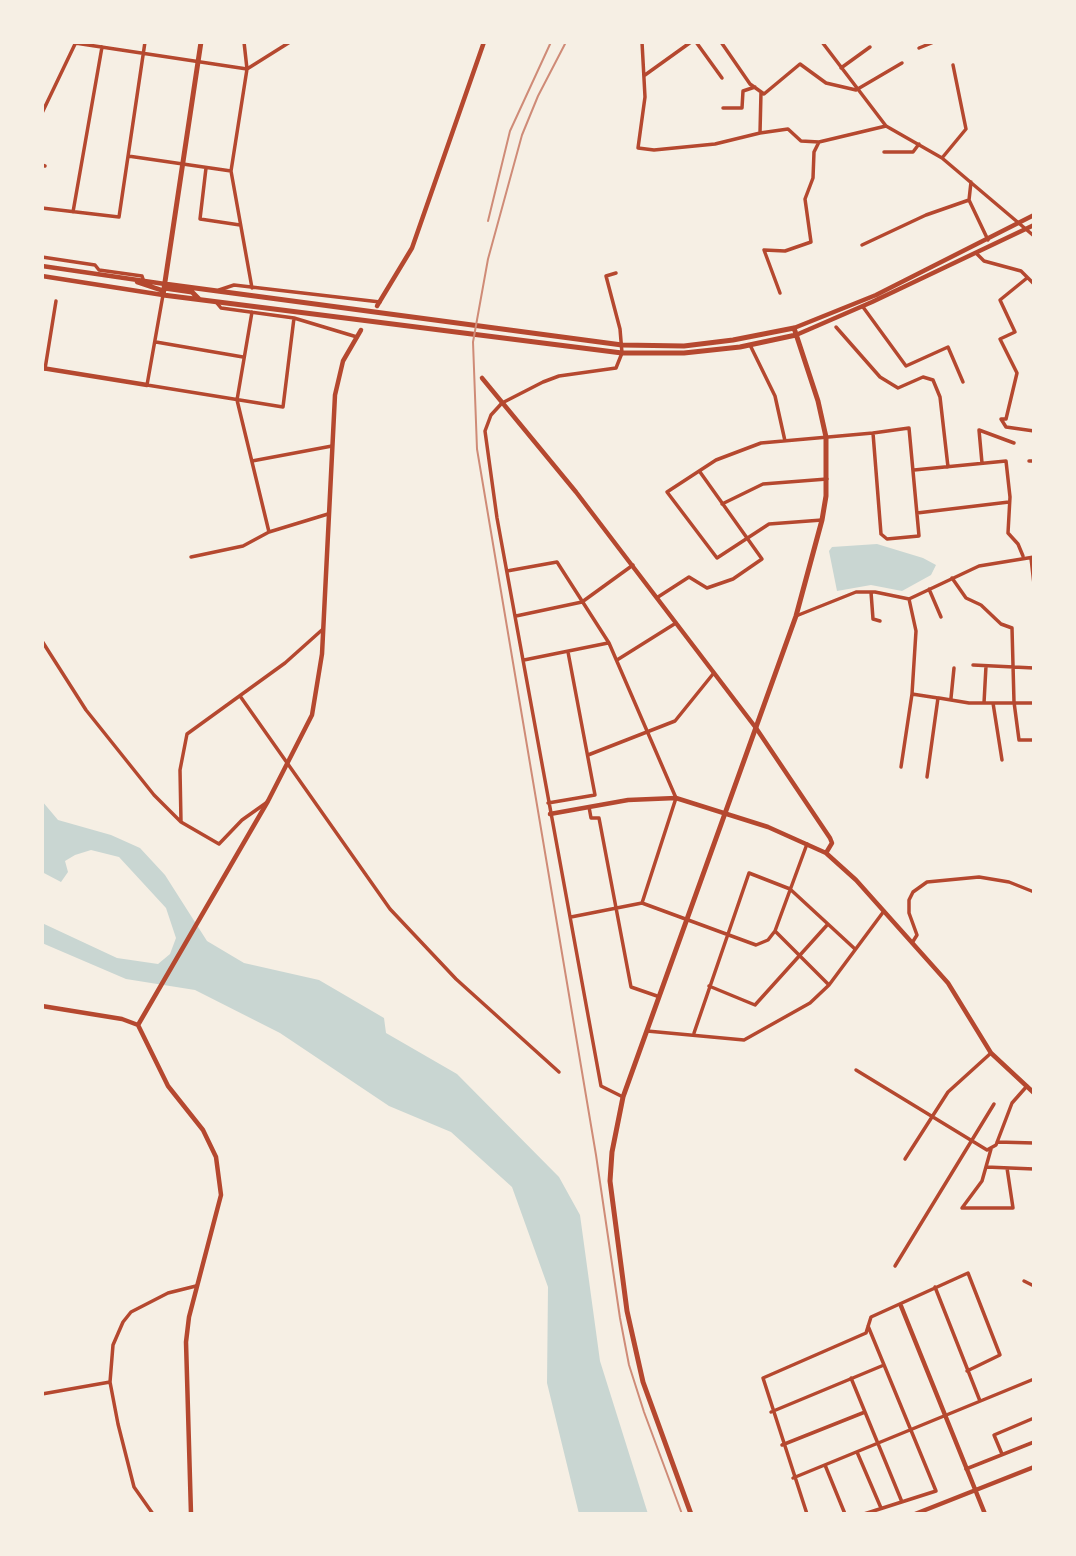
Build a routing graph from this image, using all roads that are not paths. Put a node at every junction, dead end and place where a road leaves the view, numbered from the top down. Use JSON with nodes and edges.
{"nodes":[{"id":1,"x":76,"y":42,"type":"edge"},
{"id":2,"x":145,"y":42,"type":"edge"},
{"id":3,"x":201,"y":42,"type":"edge"},
{"id":4,"x":244,"y":42,"type":"edge"},
{"id":5,"x":290,"y":42,"type":"edge"},
{"id":6,"x":484,"y":42,"type":"edge"},
{"id":7,"x":642,"y":42,"type":"edge"},
{"id":8,"x":693,"y":42,"type":"edge"},
{"id":9,"x":720,"y":42,"type":"edge"},
{"id":10,"x":822,"y":42,"type":"edge"},
{"id":11,"x":934,"y":42,"type":"edge"},
{"id":12,"x":102,"y":47,"type":"junction"},
{"id":13,"x":870,"y":47,"type":"dead end"},
{"id":14,"x":919,"y":48,"type":"dead end"},
{"id":15,"x":143,"y":54,"type":"junction"},
{"id":16,"x":198,"y":61,"type":"junction"},
{"id":17,"x":902,"y":63,"type":"dead end"},
{"id":18,"x":953,"y":65,"type":"dead end"},
{"id":19,"x":841,"y":68,"type":"junction"},
{"id":20,"x":247,"y":69,"type":"junction"},
{"id":21,"x":645,"y":75,"type":"junction"},
{"id":22,"x":722,"y":78,"type":"dead end"},
{"id":23,"x":755,"y":87,"type":"junction"},
{"id":24,"x":856,"y":90,"type":"junction"},
{"id":25,"x":761,"y":92,"type":"junction"},
{"id":26,"x":723,"y":108,"type":"dead end"},
{"id":27,"x":42,"y":113,"type":"edge"},
{"id":28,"x":886,"y":126,"type":"junction"},
{"id":29,"x":760,"y":133,"type":"junction"},
{"id":30,"x":819,"y":142,"type":"junction"},
{"id":31,"x":919,"y":144,"type":"junction"},
{"id":32,"x":884,"y":152,"type":"dead end"},
{"id":33,"x":128,"y":156,"type":"junction"},
{"id":34,"x":942,"y":158,"type":"junction"},
{"id":35,"x":182,"y":165,"type":"junction"},
{"id":36,"x":206,"y":168,"type":"junction"},
{"id":37,"x":231,"y":171,"type":"junction"},
{"id":38,"x":971,"y":181,"type":"junction"},
{"id":39,"x":969,"y":200,"type":"junction"},
{"id":40,"x":42,"y":208,"type":"edge"},
{"id":41,"x":73,"y":212,"type":"junction"},
{"id":42,"x":1034,"y":217,"type":"edge"},
{"id":43,"x":1017,"y":224,"type":"junction"},
{"id":44,"x":240,"y":225,"type":"junction"},
{"id":45,"x":1034,"y":225,"type":"edge"},
{"id":46,"x":1027,"y":229,"type":"junction"},
{"id":47,"x":1034,"y":236,"type":"edge"},
{"id":48,"x":988,"y":240,"type":"junction"},
{"id":49,"x":862,"y":245,"type":"dead end"},
{"id":50,"x":976,"y":253,"type":"junction"},
{"id":51,"x":42,"y":257,"type":"edge"},
{"id":52,"x":42,"y":266,"type":"edge"},
{"id":53,"x":616,"y":273,"type":"dead end"},
{"id":54,"x":42,"y":276,"type":"edge"},
{"id":55,"x":1027,"y":278,"type":"junction"},
{"id":56,"x":134,"y":280,"type":"junction"},
{"id":57,"x":144,"y":282,"type":"junction"},
{"id":58,"x":1034,"y":284,"type":"edge"},
{"id":59,"x":252,"y":288,"type":"junction"},
{"id":60,"x":164,"y":289,"type":"junction"},
{"id":61,"x":213,"y":291,"type":"junction"},
{"id":62,"x":780,"y":293,"type":"dead end"},
{"id":63,"x":56,"y":301,"type":"dead end"},
{"id":64,"x":216,"y":302,"type":"junction"},
{"id":65,"x":378,"y":304,"type":"joint"},
{"id":66,"x":863,"y":307,"type":"junction"},
{"id":67,"x":252,"y":312,"type":"junction"},
{"id":68,"x":294,"y":318,"type":"junction"},
{"id":69,"x":836,"y":327,"type":"dead end"},
{"id":70,"x":361,"y":330,"type":"dead end"},
{"id":71,"x":795,"y":331,"type":"junction"},
{"id":72,"x":357,"y":337,"type":"junction"},
{"id":73,"x":156,"y":342,"type":"junction"},
{"id":74,"x":622,"y":345,"type":"junction"},
{"id":75,"x":750,"y":345,"type":"junction"},
{"id":76,"x":622,"y":353,"type":"junction"},
{"id":77,"x":243,"y":357,"type":"junction"},
{"id":78,"x":44,"y":369,"type":"edge"},
{"id":79,"x":482,"y":378,"type":"dead end"},
{"id":80,"x":964,"y":382,"type":"dead end"},
{"id":81,"x":147,"y":385,"type":"junction"},
{"id":82,"x":237,"y":400,"type":"junction"},
{"id":83,"x":502,"y":403,"type":"junction"},
{"id":84,"x":1034,"y":431,"type":"edge"},
{"id":85,"x":873,"y":433,"type":"junction"},
{"id":86,"x":826,"y":437,"type":"junction"},
{"id":87,"x":785,"y":441,"type":"junction"},
{"id":88,"x":1014,"y":443,"type":"dead end"},
{"id":89,"x":332,"y":446,"type":"junction"},
{"id":90,"x":252,"y":461,"type":"junction"},
{"id":91,"x":982,"y":463,"type":"junction"},
{"id":92,"x":948,"y":467,"type":"junction"},
{"id":93,"x":914,"y":470,"type":"junction"},
{"id":94,"x":700,"y":472,"type":"junction"},
{"id":95,"x":827,"y":479,"type":"junction"},
{"id":96,"x":1009,"y":502,"type":"junction"},
{"id":97,"x":722,"y":504,"type":"junction"},
{"id":98,"x":917,"y":513,"type":"junction"},
{"id":99,"x":328,"y":514,"type":"junction"},
{"id":100,"x":822,"y":520,"type":"junction"},
{"id":101,"x":269,"y":532,"type":"junction"},
{"id":102,"x":747,"y":536,"type":"junction"},
{"id":103,"x":1023,"y":556,"type":"junction"},
{"id":104,"x":191,"y":557,"type":"dead end"},
{"id":105,"x":1033,"y":557,"type":"edge"},
{"id":106,"x":633,"y":565,"type":"junction"},
{"id":107,"x":507,"y":571,"type":"junction"},
{"id":108,"x":952,"y":578,"type":"junction"},
{"id":109,"x":1034,"y":584,"type":"edge"},
{"id":110,"x":929,"y":589,"type":"junction"},
{"id":111,"x":871,"y":592,"type":"junction"},
{"id":112,"x":658,"y":597,"type":"junction"},
{"id":113,"x":909,"y":599,"type":"junction"},
{"id":114,"x":582,"y":602,"type":"junction"},
{"id":115,"x":516,"y":616,"type":"junction"},
{"id":116,"x":796,"y":616,"type":"junction"},
{"id":117,"x":941,"y":617,"type":"dead end"},
{"id":118,"x":880,"y":621,"type":"dead end"},
{"id":119,"x":676,"y":623,"type":"junction"},
{"id":120,"x":323,"y":629,"type":"junction"},
{"id":121,"x":42,"y":641,"type":"edge"},
{"id":122,"x":609,"y":643,"type":"junction"},
{"id":123,"x":568,"y":652,"type":"junction"},
{"id":124,"x":524,"y":660,"type":"junction"},
{"id":125,"x":617,"y":660,"type":"junction"},
{"id":126,"x":974,"y":665,"type":"dead end"},
{"id":127,"x":986,"y":666,"type":"junction"},
{"id":128,"x":1014,"y":667,"type":"junction"},
{"id":129,"x":954,"y":668,"type":"dead end"},
{"id":130,"x":1034,"y":668,"type":"edge"},
{"id":131,"x":713,"y":674,"type":"junction"},
{"id":132,"x":912,"y":694,"type":"junction"},
{"id":133,"x":240,"y":696,"type":"junction"},
{"id":134,"x":938,"y":698,"type":"junction"},
{"id":135,"x":951,"y":698,"type":"junction"},
{"id":136,"x":1014,"y":702,"type":"junction"},
{"id":137,"x":984,"y":703,"type":"junction"},
{"id":138,"x":993,"y":703,"type":"junction"},
{"id":139,"x":1034,"y":703,"type":"edge"},
{"id":140,"x":756,"y":727,"type":"junction"},
{"id":141,"x":647,"y":733,"type":"junction"},
{"id":142,"x":1034,"y":740,"type":"edge"},
{"id":143,"x":588,"y":755,"type":"junction"},
{"id":144,"x":1002,"y":760,"type":"dead end"},
{"id":145,"x":286,"y":766,"type":"junction"},
{"id":146,"x":901,"y":767,"type":"dead end"},
{"id":147,"x":927,"y":777,"type":"dead end"},
{"id":148,"x":676,"y":799,"type":"junction"},
{"id":149,"x":268,"y":801,"type":"junction"},
{"id":150,"x":548,"y":803,"type":"junction"},
{"id":151,"x":589,"y":807,"type":"junction"},
{"id":152,"x":723,"y":812,"type":"junction"},
{"id":153,"x":550,"y":814,"type":"junction"},
{"id":154,"x":181,"y":822,"type":"junction"},
{"id":155,"x":807,"y":844,"type":"junction"},
{"id":156,"x":825,"y":853,"type":"junction"},
{"id":157,"x":790,"y":889,"type":"junction"},
{"id":158,"x":1034,"y":892,"type":"edge"},
{"id":159,"x":642,"y":903,"type":"junction"},
{"id":160,"x":615,"y":908,"type":"junction"},
{"id":161,"x":884,"y":911,"type":"junction"},
{"id":162,"x":570,"y":917,"type":"junction"},
{"id":163,"x":685,"y":920,"type":"junction"},
{"id":164,"x":828,"y":924,"type":"junction"},
{"id":165,"x":775,"y":931,"type":"junction"},
{"id":166,"x":729,"y":933,"type":"junction"},
{"id":167,"x":912,"y":943,"type":"junction"},
{"id":168,"x":855,"y":949,"type":"junction"},
{"id":169,"x":799,"y":956,"type":"junction"},
{"id":170,"x":830,"y":985,"type":"junction"},
{"id":171,"x":709,"y":986,"type":"junction"},
{"id":172,"x":657,"y":996,"type":"junction"},
{"id":173,"x":42,"y":1006,"type":"edge"},
{"id":174,"x":138,"y":1025,"type":"junction"},
{"id":175,"x":646,"y":1031,"type":"junction"},
{"id":176,"x":694,"y":1033,"type":"junction"},
{"id":177,"x":991,"y":1052,"type":"junction"},
{"id":178,"x":856,"y":1070,"type":"dead end"},
{"id":179,"x":559,"y":1072,"type":"dead end"},
{"id":180,"x":1027,"y":1086,"type":"junction"},
{"id":181,"x":1034,"y":1093,"type":"edge"},
{"id":182,"x":623,"y":1097,"type":"junction"},
{"id":183,"x":994,"y":1104,"type":"dead end"},
{"id":184,"x":934,"y":1115,"type":"junction"},
{"id":185,"x":971,"y":1140,"type":"junction"},
{"id":186,"x":997,"y":1142,"type":"junction"},
{"id":187,"x":1034,"y":1143,"type":"edge"},
{"id":188,"x":991,"y":1149,"type":"junction"},
{"id":189,"x":905,"y":1159,"type":"dead end"},
{"id":190,"x":986,"y":1167,"type":"junction"},
{"id":191,"x":1007,"y":1168,"type":"junction"},
{"id":192,"x":1034,"y":1169,"type":"edge"},
{"id":193,"x":895,"y":1266,"type":"dead end"},
{"id":194,"x":1024,"y":1281,"type":"dead end"},
{"id":195,"x":196,"y":1286,"type":"junction"},
{"id":196,"x":1034,"y":1286,"type":"edge"},
{"id":197,"x":935,"y":1287,"type":"junction"},
{"id":198,"x":901,"y":1306,"type":"junction"},
{"id":199,"x":868,"y":1326,"type":"junction"},
{"id":200,"x":884,"y":1365,"type":"junction"},
{"id":201,"x":967,"y":1371,"type":"junction"},
{"id":202,"x":851,"y":1378,"type":"junction"},
{"id":203,"x":1034,"y":1379,"type":"edge"},
{"id":204,"x":110,"y":1382,"type":"junction"},
{"id":205,"x":42,"y":1394,"type":"edge"},
{"id":206,"x":980,"y":1401,"type":"junction"},
{"id":207,"x":771,"y":1412,"type":"junction"},
{"id":208,"x":864,"y":1412,"type":"junction"},
{"id":209,"x":945,"y":1415,"type":"junction"},
{"id":210,"x":1034,"y":1418,"type":"edge"},
{"id":211,"x":911,"y":1429,"type":"junction"},
{"id":212,"x":1034,"y":1442,"type":"edge"},
{"id":213,"x":877,"y":1444,"type":"junction"},
{"id":214,"x":782,"y":1445,"type":"junction"},
{"id":215,"x":857,"y":1452,"type":"junction"},
{"id":216,"x":1002,"y":1455,"type":"junction"},
{"id":217,"x":825,"y":1465,"type":"junction"},
{"id":218,"x":1034,"y":1466,"type":"edge"},
{"id":219,"x":966,"y":1469,"type":"junction"},
{"id":220,"x":793,"y":1478,"type":"junction"},
{"id":221,"x":975,"y":1490,"type":"junction"},
{"id":222,"x":902,"y":1502,"type":"junction"},
{"id":223,"x":881,"y":1508,"type":"junction"},
{"id":224,"x":153,"y":1514,"type":"edge"},
{"id":225,"x":191,"y":1514,"type":"edge"},
{"id":226,"x":691,"y":1514,"type":"edge"},
{"id":227,"x":807,"y":1514,"type":"edge"},
{"id":228,"x":845,"y":1514,"type":"edge"},
{"id":229,"x":864,"y":1514,"type":"edge"},
{"id":230,"x":915,"y":1514,"type":"edge"},
{"id":231,"x":985,"y":1514,"type":"edge"}],
"edges":[{"from":1,"to":12,"type":"street"},
{"from":1,"to":27,"type":"street"},
{"from":2,"to":15,"type":"street"},
{"from":3,"to":16,"type":"main road"},
{"from":4,"to":20,"type":"street"},
{"from":5,"to":20,"type":"street"},
{"from":6,"to":65,"type":"street"},
{"from":7,"to":21,"type":"street"},
{"from":8,"to":21,"type":"street"},
{"from":8,"to":22,"type":"street"},
{"from":9,"to":23,"type":"street"},
{"from":10,"to":19,"type":"street"},
{"from":11,"to":14,"type":"street"},
{"from":12,"to":15,"type":"street"},
{"from":12,"to":41,"type":"street"},
{"from":13,"to":19,"type":"street"},
{"from":15,"to":16,"type":"street"},
{"from":15,"to":33,"type":"street"},
{"from":16,"to":20,"type":"street"},
{"from":16,"to":35,"type":"main road"},
{"from":17,"to":24,"type":"street"},
{"from":18,"to":34,"type":"street"},
{"from":19,"to":24,"type":"street"},
{"from":20,"to":37,"type":"street"},
{"from":21,"to":29,"type":"street"},
{"from":23,"to":25,"type":"street"},
{"from":23,"to":26,"type":"street"},
{"from":24,"to":25,"type":"street"},
{"from":24,"to":28,"type":"street"},
{"from":25,"to":29,"type":"street"},
{"from":28,"to":30,"type":"street"},
{"from":28,"to":31,"type":"street"},
{"from":29,"to":30,"type":"street"},
{"from":30,"to":62,"type":"street"},
{"from":31,"to":32,"type":"street"},
{"from":31,"to":34,"type":"street"},
{"from":33,"to":35,"type":"street"},
{"from":33,"to":41,"type":"street"},
{"from":34,"to":38,"type":"street"},
{"from":35,"to":36,"type":"street"},
{"from":35,"to":60,"type":"main road"},
{"from":36,"to":37,"type":"street"},
{"from":36,"to":44,"type":"street"},
{"from":37,"to":44,"type":"street"},
{"from":38,"to":39,"type":"street"},
{"from":38,"to":43,"type":"street"},
{"from":39,"to":48,"type":"street"},
{"from":39,"to":49,"type":"street"},
{"from":40,"to":41,"type":"street"},
{"from":42,"to":43,"type":"street"},
{"from":43,"to":46,"type":"street"},
{"from":43,"to":48,"type":"street"},
{"from":44,"to":59,"type":"street"},
{"from":45,"to":46,"type":"street"},
{"from":46,"to":47,"type":"street"},
{"from":46,"to":50,"type":"street"},
{"from":48,"to":71,"type":"street"},
{"from":50,"to":55,"type":"street"},
{"from":50,"to":66,"type":"street"},
{"from":51,"to":57,"type":"street"},
{"from":52,"to":56,"type":"street"},
{"from":53,"to":74,"type":"street"},
{"from":54,"to":60,"type":"street"},
{"from":55,"to":58,"type":"street"},
{"from":55,"to":84,"type":"street"},
{"from":56,"to":57,"type":"street"},
{"from":56,"to":60,"type":"street"},
{"from":57,"to":60,"type":"street"},
{"from":59,"to":61,"type":"street"},
{"from":59,"to":65,"type":"street"},
{"from":60,"to":61,"type":"main road"},
{"from":60,"to":64,"type":"main road"},
{"from":60,"to":73,"type":"street"},
{"from":61,"to":74,"type":"main road"},
{"from":63,"to":78,"type":"street"},
{"from":64,"to":67,"type":"street"},
{"from":64,"to":76,"type":"main road"},
{"from":66,"to":71,"type":"street"},
{"from":66,"to":80,"type":"street"},
{"from":67,"to":68,"type":"street"},
{"from":67,"to":77,"type":"street"},
{"from":68,"to":72,"type":"street"},
{"from":68,"to":82,"type":"street"},
{"from":69,"to":92,"type":"street"},
{"from":70,"to":72,"type":"street"},
{"from":71,"to":74,"type":"main road"},
{"from":71,"to":75,"type":"main road"},
{"from":71,"to":86,"type":"main road"},
{"from":72,"to":89,"type":"street"},
{"from":73,"to":77,"type":"street"},
{"from":73,"to":81,"type":"street"},
{"from":74,"to":76,"type":"street"},
{"from":75,"to":76,"type":"main road"},
{"from":75,"to":87,"type":"street"},
{"from":76,"to":83,"type":"street"},
{"from":77,"to":82,"type":"street"},
{"from":78,"to":81,"type":"street"},
{"from":79,"to":83,"type":"street"},
{"from":81,"to":82,"type":"street"},
{"from":82,"to":90,"type":"street"},
{"from":83,"to":106,"type":"street"},
{"from":83,"to":107,"type":"street"},
{"from":85,"to":86,"type":"street"},
{"from":85,"to":93,"type":"street"},
{"from":85,"to":98,"type":"street"},
{"from":86,"to":87,"type":"street"},
{"from":86,"to":95,"type":"main road"},
{"from":87,"to":94,"type":"street"},
{"from":88,"to":91,"type":"street"},
{"from":89,"to":90,"type":"street"},
{"from":89,"to":99,"type":"street"},
{"from":90,"to":101,"type":"street"},
{"from":91,"to":92,"type":"street"},
{"from":91,"to":96,"type":"street"},
{"from":92,"to":93,"type":"street"},
{"from":93,"to":98,"type":"street"},
{"from":94,"to":97,"type":"street"},
{"from":94,"to":102,"type":"street"},
{"from":95,"to":97,"type":"street"},
{"from":95,"to":100,"type":"main road"},
{"from":96,"to":98,"type":"street"},
{"from":96,"to":103,"type":"street"},
{"from":97,"to":102,"type":"street"},
{"from":99,"to":101,"type":"street"},
{"from":99,"to":120,"type":"street"},
{"from":100,"to":102,"type":"street"},
{"from":100,"to":116,"type":"main road"},
{"from":101,"to":104,"type":"street"},
{"from":102,"to":112,"type":"street"},
{"from":103,"to":105,"type":"street"},
{"from":103,"to":108,"type":"street"},
{"from":105,"to":109,"type":"street"},
{"from":106,"to":112,"type":"street"},
{"from":106,"to":114,"type":"street"},
{"from":107,"to":114,"type":"street"},
{"from":107,"to":115,"type":"street"},
{"from":108,"to":110,"type":"street"},
{"from":108,"to":128,"type":"street"},
{"from":110,"to":113,"type":"street"},
{"from":110,"to":117,"type":"street"},
{"from":111,"to":113,"type":"street"},
{"from":111,"to":116,"type":"street"},
{"from":111,"to":118,"type":"street"},
{"from":112,"to":119,"type":"street"},
{"from":113,"to":132,"type":"street"},
{"from":114,"to":115,"type":"street"},
{"from":114,"to":122,"type":"street"},
{"from":115,"to":124,"type":"street"},
{"from":116,"to":140,"type":"main road"},
{"from":119,"to":125,"type":"street"},
{"from":119,"to":131,"type":"street"},
{"from":120,"to":133,"type":"street"},
{"from":120,"to":145,"type":"street"},
{"from":121,"to":154,"type":"street"},
{"from":122,"to":123,"type":"street"},
{"from":122,"to":125,"type":"street"},
{"from":123,"to":124,"type":"street"},
{"from":123,"to":143,"type":"street"},
{"from":124,"to":150,"type":"street"},
{"from":125,"to":141,"type":"street"},
{"from":126,"to":127,"type":"street"},
{"from":127,"to":128,"type":"street"},
{"from":127,"to":137,"type":"street"},
{"from":128,"to":130,"type":"street"},
{"from":128,"to":136,"type":"street"},
{"from":129,"to":135,"type":"street"},
{"from":131,"to":140,"type":"street"},
{"from":131,"to":141,"type":"street"},
{"from":132,"to":134,"type":"street"},
{"from":132,"to":146,"type":"street"},
{"from":133,"to":145,"type":"street"},
{"from":133,"to":154,"type":"street"},
{"from":134,"to":135,"type":"street"},
{"from":134,"to":147,"type":"street"},
{"from":135,"to":137,"type":"street"},
{"from":136,"to":138,"type":"street"},
{"from":136,"to":139,"type":"street"},
{"from":136,"to":142,"type":"street"},
{"from":137,"to":138,"type":"street"},
{"from":138,"to":144,"type":"street"},
{"from":140,"to":152,"type":"main road"},
{"from":140,"to":156,"type":"street"},
{"from":141,"to":143,"type":"street"},
{"from":141,"to":148,"type":"street"},
{"from":143,"to":150,"type":"street"},
{"from":145,"to":149,"type":"street"},
{"from":145,"to":179,"type":"street"},
{"from":148,"to":151,"type":"street"},
{"from":148,"to":152,"type":"street"},
{"from":148,"to":159,"type":"street"},
{"from":149,"to":154,"type":"street"},
{"from":149,"to":174,"type":"street"},
{"from":150,"to":153,"type":"street"},
{"from":151,"to":153,"type":"street"},
{"from":151,"to":160,"type":"street"},
{"from":152,"to":155,"type":"street"},
{"from":152,"to":163,"type":"main road"},
{"from":153,"to":162,"type":"street"},
{"from":155,"to":156,"type":"street"},
{"from":155,"to":157,"type":"street"},
{"from":156,"to":161,"type":"street"},
{"from":157,"to":164,"type":"street"},
{"from":157,"to":165,"type":"street"},
{"from":157,"to":166,"type":"street"},
{"from":158,"to":167,"type":"street"},
{"from":159,"to":160,"type":"street"},
{"from":159,"to":163,"type":"street"},
{"from":160,"to":162,"type":"street"},
{"from":160,"to":172,"type":"street"},
{"from":161,"to":167,"type":"street"},
{"from":161,"to":168,"type":"street"},
{"from":162,"to":182,"type":"street"},
{"from":163,"to":166,"type":"street"},
{"from":163,"to":172,"type":"main road"},
{"from":164,"to":168,"type":"street"},
{"from":164,"to":169,"type":"street"},
{"from":165,"to":166,"type":"street"},
{"from":165,"to":169,"type":"street"},
{"from":166,"to":171,"type":"street"},
{"from":167,"to":177,"type":"street"},
{"from":168,"to":170,"type":"street"},
{"from":169,"to":170,"type":"street"},
{"from":169,"to":171,"type":"street"},
{"from":170,"to":176,"type":"street"},
{"from":171,"to":176,"type":"street"},
{"from":172,"to":175,"type":"main road"},
{"from":173,"to":174,"type":"street"},
{"from":174,"to":195,"type":"street"},
{"from":175,"to":176,"type":"street"},
{"from":175,"to":182,"type":"main road"},
{"from":177,"to":180,"type":"street"},
{"from":177,"to":184,"type":"street"},
{"from":178,"to":184,"type":"street"},
{"from":180,"to":181,"type":"street"},
{"from":180,"to":186,"type":"street"},
{"from":182,"to":226,"type":"main road"},
{"from":183,"to":185,"type":"street"},
{"from":184,"to":185,"type":"street"},
{"from":184,"to":189,"type":"street"},
{"from":185,"to":188,"type":"street"},
{"from":185,"to":193,"type":"street"},
{"from":186,"to":187,"type":"street"},
{"from":186,"to":188,"type":"street"},
{"from":188,"to":190,"type":"street"},
{"from":190,"to":191,"type":"street"},
{"from":190,"to":191,"type":"street"},
{"from":191,"to":192,"type":"street"},
{"from":194,"to":196,"type":"street"},
{"from":195,"to":204,"type":"street"},
{"from":195,"to":225,"type":"street"},
{"from":197,"to":198,"type":"street"},
{"from":197,"to":201,"type":"street"},
{"from":197,"to":201,"type":"street"},
{"from":198,"to":199,"type":"street"},
{"from":198,"to":209,"type":"street"},
{"from":199,"to":200,"type":"street"},
{"from":199,"to":207,"type":"street"},
{"from":200,"to":202,"type":"street"},
{"from":200,"to":211,"type":"street"},
{"from":201,"to":206,"type":"street"},
{"from":202,"to":207,"type":"street"},
{"from":202,"to":208,"type":"street"},
{"from":203,"to":206,"type":"street"},
{"from":204,"to":205,"type":"street"},
{"from":204,"to":224,"type":"street"},
{"from":206,"to":209,"type":"street"},
{"from":207,"to":214,"type":"street"},
{"from":208,"to":213,"type":"street"},
{"from":208,"to":214,"type":"street"},
{"from":209,"to":211,"type":"street"},
{"from":209,"to":219,"type":"street"},
{"from":210,"to":216,"type":"street"},
{"from":211,"to":213,"type":"street"},
{"from":211,"to":222,"type":"street"},
{"from":212,"to":216,"type":"street"},
{"from":213,"to":215,"type":"street"},
{"from":213,"to":222,"type":"street"},
{"from":214,"to":220,"type":"street"},
{"from":215,"to":217,"type":"street"},
{"from":215,"to":223,"type":"street"},
{"from":216,"to":219,"type":"street"},
{"from":217,"to":220,"type":"street"},
{"from":217,"to":228,"type":"street"},
{"from":218,"to":221,"type":"street"},
{"from":219,"to":221,"type":"street"},
{"from":220,"to":227,"type":"street"},
{"from":221,"to":230,"type":"street"},
{"from":221,"to":231,"type":"street"},
{"from":222,"to":223,"type":"street"},
{"from":223,"to":229,"type":"street"}]}
